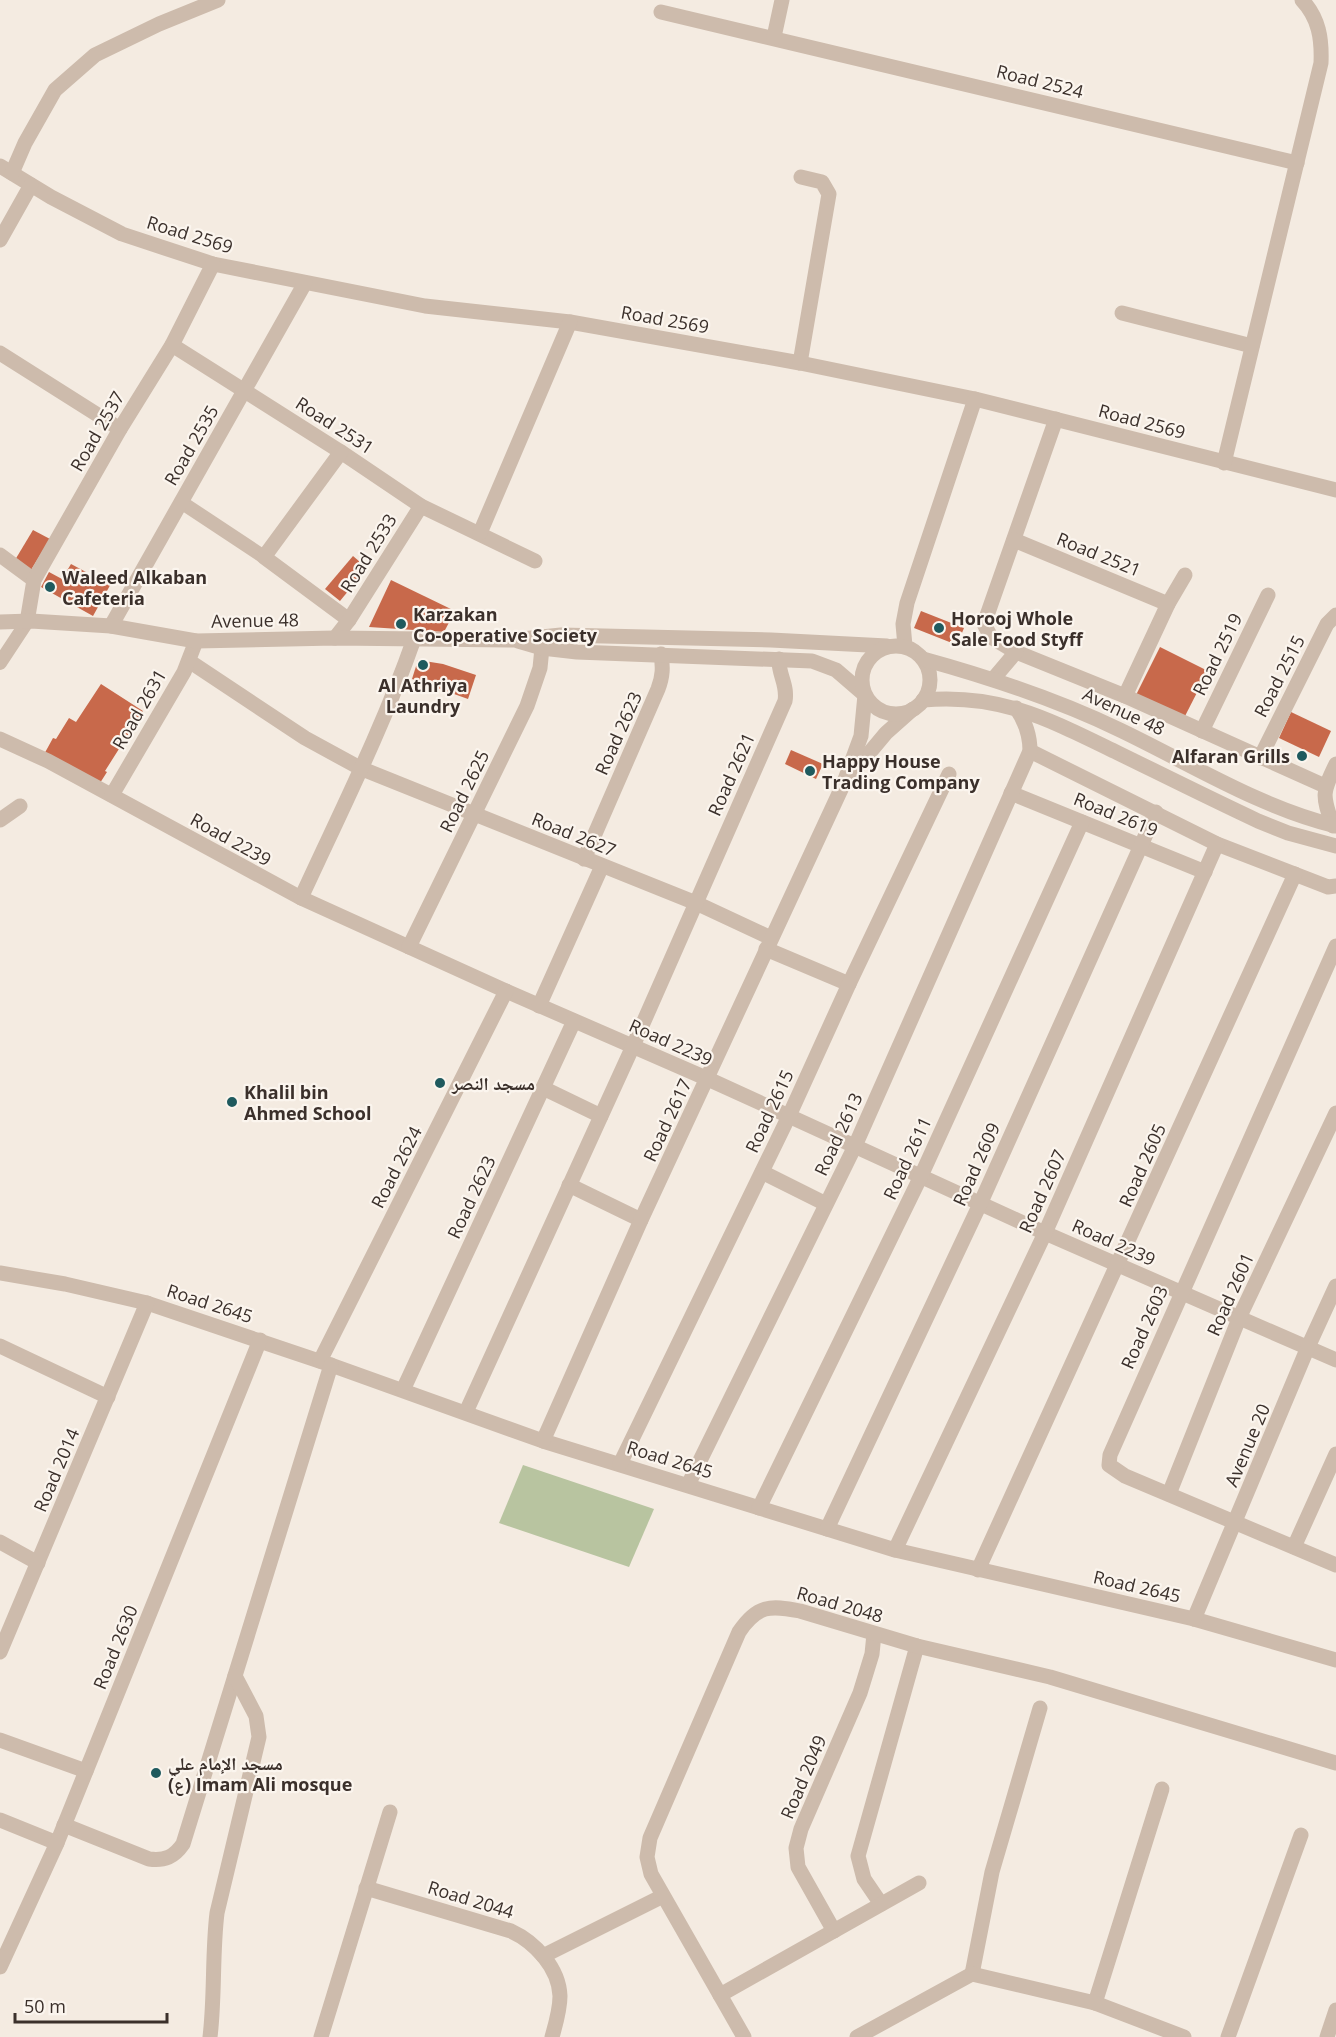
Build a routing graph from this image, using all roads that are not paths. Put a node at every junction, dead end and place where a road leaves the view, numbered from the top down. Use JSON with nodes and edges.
{"nodes":[{"id":1,"x":218,"y":0,"type":"edge"},
{"id":2,"x":782,"y":0,"type":"edge"},
{"id":3,"x":1302,"y":0,"type":"edge"},
{"id":4,"x":661,"y":12,"type":"dead end"},
{"id":5,"x":774,"y":37,"type":"junction"},
{"id":6,"x":1297,"y":163,"type":"junction"},
{"id":7,"x":6,"y":169,"type":"edge"},
{"id":8,"x":801,"y":177,"type":"dead end"},
{"id":9,"x":31,"y":184,"type":"junction"},
{"id":10,"x":0,"y":240,"type":"edge"},
{"id":11,"x":213,"y":264,"type":"junction"},
{"id":12,"x":304,"y":283,"type":"junction"},
{"id":13,"x":1122,"y":313,"type":"dead end"},
{"id":14,"x":570,"y":322,"type":"junction"},
{"id":15,"x":172,"y":345,"type":"junction"},
{"id":16,"x":1252,"y":346,"type":"junction"},
{"id":17,"x":0,"y":353,"type":"edge"},
{"id":18,"x":800,"y":363,"type":"junction"},
{"id":19,"x":244,"y":390,"type":"junction"},
{"id":20,"x":975,"y":399,"type":"junction"},
{"id":21,"x":1056,"y":419,"type":"junction"},
{"id":22,"x":120,"y":429,"type":"junction"},
{"id":23,"x":341,"y":452,"type":"junction"},
{"id":24,"x":1224,"y":463,"type":"junction"},
{"id":25,"x":1336,"y":490,"type":"edge"},
{"id":26,"x":181,"y":502,"type":"junction"},
{"id":27,"x":421,"y":506,"type":"junction"},
{"id":28,"x":480,"y":533,"type":"junction"},
{"id":29,"x":1014,"y":540,"type":"junction"},
{"id":30,"x":0,"y":555,"type":"edge"},
{"id":31,"x":264,"y":557,"type":"junction"},
{"id":32,"x":535,"y":561,"type":"dead end"},
{"id":33,"x":1185,"y":575,"type":"dead end"},
{"id":34,"x":34,"y":580,"type":"junction"},
{"id":35,"x":1268,"y":595,"type":"dead end"},
{"id":36,"x":1168,"y":604,"type":"junction"},
{"id":37,"x":1336,"y":615,"type":"edge"},
{"id":38,"x":349,"y":620,"type":"junction"},
{"id":39,"x":0,"y":622,"type":"edge"},
{"id":40,"x":27,"y":622,"type":"junction"},
{"id":41,"x":111,"y":627,"type":"junction"},
{"id":42,"x":335,"y":638,"type":"junction"},
{"id":43,"x":414,"y":639,"type":"junction"},
{"id":44,"x":196,"y":640,"type":"junction"},
{"id":45,"x":512,"y":640,"type":"junction"},
{"id":46,"x":887,"y":646,"type":"junction"},
{"id":47,"x":905,"y":646,"type":"junction"},
{"id":48,"x":542,"y":648,"type":"junction"},
{"id":49,"x":1016,"y":652,"type":"junction"},
{"id":50,"x":661,"y":654,"type":"junction"},
{"id":51,"x":779,"y":659,"type":"junction"},
{"id":52,"x":923,"y":659,"type":"junction"},
{"id":53,"x":189,"y":661,"type":"junction"},
{"id":54,"x":0,"y":663,"type":"edge"},
{"id":55,"x":994,"y":678,"type":"junction"},
{"id":56,"x":865,"y":695,"type":"junction"},
{"id":57,"x":1125,"y":696,"type":"junction"},
{"id":58,"x":918,"y":705,"type":"junction"},
{"id":59,"x":1016,"y":708,"type":"junction"},
{"id":60,"x":1202,"y":731,"type":"junction"},
{"id":61,"x":0,"y":739,"type":"edge"},
{"id":62,"x":1030,"y":751,"type":"junction"},
{"id":63,"x":1260,"y":758,"type":"junction"},
{"id":64,"x":1336,"y":764,"type":"edge"},
{"id":65,"x":360,"y":768,"type":"junction"},
{"id":66,"x":948,"y":774,"type":"dead end"},
{"id":67,"x":843,"y":785,"type":"junction"},
{"id":68,"x":1325,"y":786,"type":"junction"},
{"id":69,"x":1011,"y":793,"type":"junction"},
{"id":70,"x":112,"y":795,"type":"junction"},
{"id":71,"x":20,"y":806,"type":"dead end"},
{"id":72,"x":1156,"y":812,"type":"junction"},
{"id":73,"x":474,"y":815,"type":"junction"},
{"id":74,"x":0,"y":820,"type":"edge"},
{"id":75,"x":1082,"y":822,"type":"junction"},
{"id":76,"x":1335,"y":826,"type":"edge"},
{"id":77,"x":1217,"y":844,"type":"junction"},
{"id":78,"x":1140,"y":846,"type":"junction"},
{"id":79,"x":1336,"y":846,"type":"edge"},
{"id":80,"x":584,"y":859,"type":"junction"},
{"id":81,"x":602,"y":866,"type":"junction"},
{"id":82,"x":1205,"y":872,"type":"junction"},
{"id":83,"x":1295,"y":874,"type":"junction"},
{"id":84,"x":1333,"y":891,"type":"edge"},
{"id":85,"x":301,"y":898,"type":"junction"},
{"id":86,"x":696,"y":903,"type":"junction"},
{"id":87,"x":769,"y":943,"type":"junction"},
{"id":88,"x":1336,"y":946,"type":"edge"},
{"id":89,"x":409,"y":947,"type":"junction"},
{"id":90,"x":849,"y":984,"type":"junction"},
{"id":91,"x":506,"y":991,"type":"junction"},
{"id":92,"x":539,"y":1006,"type":"junction"},
{"id":93,"x":574,"y":1021,"type":"junction"},
{"id":94,"x":633,"y":1046,"type":"junction"},
{"id":95,"x":708,"y":1079,"type":"junction"},
{"id":96,"x":543,"y":1088,"type":"junction"},
{"id":97,"x":1336,"y":1113,"type":"edge"},
{"id":98,"x":601,"y":1116,"type":"junction"},
{"id":99,"x":789,"y":1116,"type":"junction"},
{"id":100,"x":855,"y":1146,"type":"junction"},
{"id":101,"x":762,"y":1172,"type":"junction"},
{"id":102,"x":921,"y":1176,"type":"junction"},
{"id":103,"x":569,"y":1185,"type":"junction"},
{"id":104,"x":981,"y":1202,"type":"junction"},
{"id":105,"x":826,"y":1204,"type":"junction"},
{"id":106,"x":641,"y":1220,"type":"junction"},
{"id":107,"x":1045,"y":1233,"type":"junction"},
{"id":108,"x":1118,"y":1265,"type":"junction"},
{"id":109,"x":0,"y":1273,"type":"edge"},
{"id":110,"x":1336,"y":1286,"type":"edge"},
{"id":111,"x":1180,"y":1293,"type":"junction"},
{"id":112,"x":147,"y":1303,"type":"junction"},
{"id":113,"x":1240,"y":1316,"type":"junction"},
{"id":114,"x":260,"y":1340,"type":"junction"},
{"id":115,"x":0,"y":1346,"type":"edge"},
{"id":116,"x":1308,"y":1347,"type":"junction"},
{"id":117,"x":1336,"y":1360,"type":"edge"},
{"id":118,"x":326,"y":1363,"type":"junction"},
{"id":119,"x":403,"y":1390,"type":"junction"},
{"id":120,"x":108,"y":1397,"type":"junction"},
{"id":121,"x":466,"y":1412,"type":"junction"},
{"id":122,"x":543,"y":1441,"type":"junction"},
{"id":123,"x":1336,"y":1454,"type":"edge"},
{"id":124,"x":620,"y":1464,"type":"junction"},
{"id":125,"x":688,"y":1485,"type":"junction"},
{"id":126,"x":1169,"y":1494,"type":"junction"},
{"id":127,"x":759,"y":1508,"type":"junction"},
{"id":128,"x":1235,"y":1523,"type":"junction"},
{"id":129,"x":827,"y":1529,"type":"junction"},
{"id":130,"x":0,"y":1542,"type":"edge"},
{"id":131,"x":1294,"y":1548,"type":"junction"},
{"id":132,"x":895,"y":1551,"type":"junction"},
{"id":133,"x":38,"y":1563,"type":"junction"},
{"id":134,"x":1336,"y":1565,"type":"edge"},
{"id":135,"x":978,"y":1570,"type":"junction"},
{"id":136,"x":1194,"y":1619,"type":"junction"},
{"id":137,"x":874,"y":1634,"type":"junction"},
{"id":138,"x":917,"y":1646,"type":"junction"},
{"id":139,"x":0,"y":1652,"type":"edge"},
{"id":140,"x":1336,"y":1660,"type":"edge"},
{"id":141,"x":235,"y":1676,"type":"junction"},
{"id":142,"x":1040,"y":1708,"type":"dead end"},
{"id":143,"x":0,"y":1740,"type":"edge"},
{"id":144,"x":1336,"y":1763,"type":"edge"},
{"id":145,"x":86,"y":1771,"type":"junction"},
{"id":146,"x":1162,"y":1789,"type":"dead end"},
{"id":147,"x":390,"y":1812,"type":"dead end"},
{"id":148,"x":0,"y":1820,"type":"edge"},
{"id":149,"x":64,"y":1825,"type":"junction"},
{"id":150,"x":1301,"y":1835,"type":"dead end"},
{"id":151,"x":57,"y":1843,"type":"junction"},
{"id":152,"x":919,"y":1883,"type":"dead end"},
{"id":153,"x":366,"y":1888,"type":"junction"},
{"id":154,"x":663,"y":1896,"type":"junction"},
{"id":155,"x":881,"y":1904,"type":"junction"},
{"id":156,"x":834,"y":1931,"type":"junction"},
{"id":157,"x":543,"y":1956,"type":"junction"},
{"id":158,"x":0,"y":1967,"type":"edge"},
{"id":159,"x":972,"y":1974,"type":"junction"},
{"id":160,"x":720,"y":1995,"type":"junction"},
{"id":161,"x":1095,"y":2003,"type":"junction"},
{"id":162,"x":1336,"y":2010,"type":"edge"},
{"id":163,"x":210,"y":2037,"type":"edge"},
{"id":164,"x":321,"y":2037,"type":"edge"},
{"id":165,"x":552,"y":2037,"type":"edge"},
{"id":166,"x":744,"y":2037,"type":"edge"},
{"id":167,"x":856,"y":2037,"type":"edge"},
{"id":168,"x":1184,"y":2037,"type":"edge"},
{"id":169,"x":1228,"y":2037,"type":"edge"},
{"id":170,"x":1327,"y":2037,"type":"edge"}],
"edges":[{"from":1,"to":7,"type":"street"},
{"from":2,"to":5,"type":"street"},
{"from":3,"to":6,"type":"street"},
{"from":4,"to":5,"type":"street","name":"Road 2524"},
{"from":5,"to":6,"type":"street","name":"Road 2524"},
{"from":6,"to":16,"type":"street"},
{"from":7,"to":9,"type":"street","name":"Road 2569"},
{"from":8,"to":18,"type":"street"},
{"from":9,"to":10,"type":"street"},
{"from":9,"to":11,"type":"street","name":"Road 2569"},
{"from":11,"to":12,"type":"street","name":"Road 2569"},
{"from":11,"to":15,"type":"street","name":"Road 2537"},
{"from":12,"to":14,"type":"street","name":"Road 2569"},
{"from":12,"to":19,"type":"street","name":"Road 2535"},
{"from":13,"to":16,"type":"street"},
{"from":14,"to":18,"type":"street","name":"Road 2569"},
{"from":14,"to":28,"type":"street"},
{"from":15,"to":19,"type":"street","name":"Road 2531"},
{"from":15,"to":22,"type":"street","name":"Road 2537"},
{"from":16,"to":24,"type":"street"},
{"from":17,"to":22,"type":"street"},
{"from":18,"to":20,"type":"street","name":"Road 2569"},
{"from":19,"to":23,"type":"street","name":"Road 2531"},
{"from":19,"to":26,"type":"street","name":"Road 2535"},
{"from":20,"to":21,"type":"street","name":"Road 2569"},
{"from":20,"to":47,"type":"street"},
{"from":21,"to":24,"type":"street","name":"Road 2569"},
{"from":21,"to":29,"type":"street"},
{"from":22,"to":34,"type":"street","name":"Road 2537"},
{"from":23,"to":27,"type":"street","name":"Road 2531"},
{"from":23,"to":31,"type":"street"},
{"from":24,"to":25,"type":"street","name":"Road 2569"},
{"from":26,"to":31,"type":"street","name":"Road 2533"},
{"from":26,"to":41,"type":"street","name":"Road 2535"},
{"from":27,"to":28,"type":"street","name":"Road 2531"},
{"from":27,"to":38,"type":"street","name":"Road 2533"},
{"from":28,"to":32,"type":"street","name":"Road 2531"},
{"from":29,"to":36,"type":"street","name":"Road 2521"},
{"from":29,"to":49,"type":"street"},
{"from":30,"to":34,"type":"street"},
{"from":31,"to":38,"type":"street","name":"Road 2533"},
{"from":33,"to":36,"type":"street"},
{"from":34,"to":40,"type":"street","name":"Road 2537"},
{"from":35,"to":60,"type":"street","name":"Road 2519"},
{"from":36,"to":57,"type":"street"},
{"from":37,"to":63,"type":"street","name":"Road 2515"},
{"from":38,"to":42,"type":"street","name":"Road 2533"},
{"from":39,"to":40,"type":"street","name":"Avenue 48"},
{"from":40,"to":41,"type":"street","name":"Avenue 48"},
{"from":40,"to":54,"type":"street"},
{"from":41,"to":44,"type":"street","name":"Avenue 48"},
{"from":42,"to":43,"type":"street","name":"Avenue 48"},
{"from":42,"to":44,"type":"street","name":"Avenue 48"},
{"from":43,"to":45,"type":"street","name":"Avenue 48"},
{"from":43,"to":65,"type":"street"},
{"from":44,"to":53,"type":"street","name":"Road 2631"},
{"from":45,"to":46,"type":"street","name":"Avenue 48"},
{"from":45,"to":48,"type":"street","name":"Avenue 48"},
{"from":46,"to":47,"type":"street"},
{"from":46,"to":56,"type":"street"},
{"from":47,"to":52,"type":"street"},
{"from":48,"to":50,"type":"street","name":"Avenue 48"},
{"from":48,"to":73,"type":"street","name":"Road 2625"},
{"from":49,"to":55,"type":"street"},
{"from":49,"to":57,"type":"street"},
{"from":50,"to":51,"type":"street","name":"Avenue 48"},
{"from":50,"to":80,"type":"street","name":"Road 2623"},
{"from":51,"to":56,"type":"street","name":"Avenue 48"},
{"from":51,"to":86,"type":"street","name":"Road 2621"},
{"from":52,"to":55,"type":"street","name":"Avenue 48"},
{"from":52,"to":58,"type":"street"},
{"from":53,"to":65,"type":"street","name":"Road 2627"},
{"from":53,"to":70,"type":"street","name":"Road 2631"},
{"from":55,"to":76,"type":"street","name":"Avenue 48"},
{"from":56,"to":58,"type":"street"},
{"from":56,"to":67,"type":"street","name":"Road 2617"},
{"from":57,"to":60,"type":"street"},
{"from":58,"to":59,"type":"street"},
{"from":58,"to":67,"type":"street","name":"Road 2617"},
{"from":59,"to":62,"type":"street"},
{"from":59,"to":79,"type":"street"},
{"from":60,"to":63,"type":"street"},
{"from":61,"to":70,"type":"street","name":"Road 2239"},
{"from":62,"to":69,"type":"street","name":"Road 2613"},
{"from":62,"to":72,"type":"street"},
{"from":63,"to":68,"type":"street"},
{"from":64,"to":68,"type":"street"},
{"from":65,"to":73,"type":"street","name":"Road 2627"},
{"from":65,"to":85,"type":"street"},
{"from":66,"to":90,"type":"street","name":"Road 2615"},
{"from":67,"to":87,"type":"street","name":"Road 2617"},
{"from":68,"to":76,"type":"street"},
{"from":69,"to":75,"type":"street","name":"Road 2619"},
{"from":69,"to":100,"type":"street","name":"Road 2613"},
{"from":70,"to":85,"type":"street","name":"Road 2239"},
{"from":71,"to":74,"type":"street"},
{"from":72,"to":77,"type":"street"},
{"from":72,"to":78,"type":"street","name":"Road 2609"},
{"from":73,"to":80,"type":"street","name":"Road 2627"},
{"from":73,"to":89,"type":"street","name":"Road 2625"},
{"from":75,"to":78,"type":"street","name":"Road 2619"},
{"from":75,"to":102,"type":"street","name":"Road 2611"},
{"from":77,"to":82,"type":"street","name":"Road 2607"},
{"from":77,"to":83,"type":"street"},
{"from":78,"to":82,"type":"street","name":"Road 2619"},
{"from":78,"to":104,"type":"street","name":"Road 2609"},
{"from":80,"to":81,"type":"street","name":"Road 2627"},
{"from":81,"to":86,"type":"street","name":"Road 2627"},
{"from":81,"to":92,"type":"street"},
{"from":82,"to":107,"type":"street","name":"Road 2607"},
{"from":83,"to":84,"type":"street"},
{"from":83,"to":108,"type":"street","name":"Road 2605"},
{"from":85,"to":89,"type":"street","name":"Road 2239"},
{"from":86,"to":87,"type":"street","name":"Road 2627"},
{"from":86,"to":94,"type":"street","name":"Road 2621"},
{"from":87,"to":90,"type":"street","name":"Road 2627"},
{"from":87,"to":95,"type":"street","name":"Road 2617"},
{"from":88,"to":111,"type":"street","name":"Road 2603"},
{"from":89,"to":91,"type":"street","name":"Road 2239"},
{"from":90,"to":99,"type":"street","name":"Road 2615"},
{"from":91,"to":92,"type":"street","name":"Road 2239"},
{"from":91,"to":118,"type":"street","name":"Road 2624"},
{"from":92,"to":93,"type":"street","name":"Road 2239"},
{"from":93,"to":94,"type":"street","name":"Road 2239"},
{"from":93,"to":96,"type":"street","name":"Road 2623"},
{"from":94,"to":95,"type":"street","name":"Road 2239"},
{"from":94,"to":98,"type":"street","name":"Road 2621"},
{"from":95,"to":99,"type":"street","name":"Road 2239"},
{"from":95,"to":106,"type":"street","name":"Road 2617"},
{"from":96,"to":98,"type":"street"},
{"from":96,"to":119,"type":"street","name":"Road 2623"},
{"from":97,"to":113,"type":"street","name":"Road 2601"},
{"from":98,"to":103,"type":"street","name":"Road 2621"},
{"from":99,"to":100,"type":"street","name":"Road 2239"},
{"from":99,"to":101,"type":"street","name":"Road 2615"},
{"from":100,"to":102,"type":"street","name":"Road 2239"},
{"from":100,"to":105,"type":"street","name":"Road 2613"},
{"from":101,"to":105,"type":"street"},
{"from":101,"to":124,"type":"street","name":"Road 2615"},
{"from":102,"to":104,"type":"street","name":"Road 2239"},
{"from":102,"to":127,"type":"street","name":"Road 2611"},
{"from":103,"to":106,"type":"street"},
{"from":103,"to":121,"type":"street","name":"Road 2621"},
{"from":104,"to":107,"type":"street","name":"Road 2239"},
{"from":104,"to":129,"type":"street","name":"Road 2609"},
{"from":105,"to":125,"type":"street","name":"Road 2613"},
{"from":106,"to":122,"type":"street","name":"Road 2617"},
{"from":107,"to":108,"type":"street","name":"Road 2239"},
{"from":107,"to":132,"type":"street","name":"Road 2607"},
{"from":108,"to":111,"type":"street","name":"Road 2239"},
{"from":108,"to":135,"type":"street","name":"Road 2605"},
{"from":109,"to":112,"type":"street","name":"Road 2645"},
{"from":110,"to":116,"type":"street","name":"Avenue 20"},
{"from":111,"to":113,"type":"street","name":"Road 2239"},
{"from":111,"to":126,"type":"street","name":"Road 2603"},
{"from":112,"to":114,"type":"street","name":"Road 2645"},
{"from":112,"to":120,"type":"street","name":"Road 2014"},
{"from":113,"to":116,"type":"street","name":"Road 2239"},
{"from":113,"to":126,"type":"street","name":"Road 2601"},
{"from":114,"to":118,"type":"street","name":"Road 2645"},
{"from":114,"to":145,"type":"street","name":"Road 2630"},
{"from":115,"to":120,"type":"street"},
{"from":116,"to":117,"type":"street","name":"Road 2239"},
{"from":116,"to":128,"type":"street","name":"Avenue 20"},
{"from":118,"to":119,"type":"street","name":"Road 2645"},
{"from":118,"to":141,"type":"street","name":"Road 2624"},
{"from":119,"to":121,"type":"street","name":"Road 2645"},
{"from":120,"to":133,"type":"street","name":"Road 2014"},
{"from":121,"to":122,"type":"street","name":"Road 2645"},
{"from":122,"to":124,"type":"street","name":"Road 2645"},
{"from":123,"to":131,"type":"street"},
{"from":124,"to":125,"type":"street","name":"Road 2645"},
{"from":125,"to":127,"type":"street","name":"Road 2645"},
{"from":126,"to":128,"type":"street","name":"Road 2603"},
{"from":127,"to":129,"type":"street","name":"Road 2645"},
{"from":128,"to":131,"type":"street","name":"Road 2603"},
{"from":128,"to":136,"type":"street","name":"Avenue 20"},
{"from":129,"to":132,"type":"street","name":"Road 2645"},
{"from":130,"to":133,"type":"street"},
{"from":131,"to":134,"type":"street","name":"Road 2603"},
{"from":132,"to":135,"type":"street","name":"Road 2645"},
{"from":133,"to":139,"type":"street","name":"Road 2014"},
{"from":135,"to":136,"type":"street","name":"Road 2645"},
{"from":136,"to":140,"type":"street","name":"Road 2645"},
{"from":137,"to":138,"type":"street","name":"Road 2048"},
{"from":137,"to":154,"type":"street","name":"Road 2048"},
{"from":137,"to":156,"type":"street","name":"Road 2049"},
{"from":138,"to":144,"type":"street","name":"Road 2048"},
{"from":138,"to":155,"type":"street"},
{"from":141,"to":149,"type":"street","name":"Road 2624"},
{"from":141,"to":163,"type":"street"},
{"from":142,"to":159,"type":"street"},
{"from":143,"to":145,"type":"street"},
{"from":145,"to":149,"type":"street","name":"Road 2630"},
{"from":146,"to":161,"type":"street"},
{"from":147,"to":153,"type":"street"},
{"from":148,"to":151,"type":"street"},
{"from":149,"to":151,"type":"street","name":"Road 2630"},
{"from":150,"to":169,"type":"street"},
{"from":151,"to":158,"type":"street","name":"Road 2630"},
{"from":152,"to":155,"type":"street"},
{"from":153,"to":157,"type":"street","name":"Road 2044"},
{"from":153,"to":164,"type":"street"},
{"from":154,"to":157,"type":"street"},
{"from":154,"to":160,"type":"street","name":"Road 2048"},
{"from":155,"to":156,"type":"street"},
{"from":156,"to":160,"type":"street"},
{"from":157,"to":165,"type":"street","name":"Road 2044"},
{"from":159,"to":161,"type":"street"},
{"from":159,"to":167,"type":"street"},
{"from":160,"to":166,"type":"street","name":"Road 2048"},
{"from":161,"to":168,"type":"street"},
{"from":162,"to":170,"type":"street"}]}
